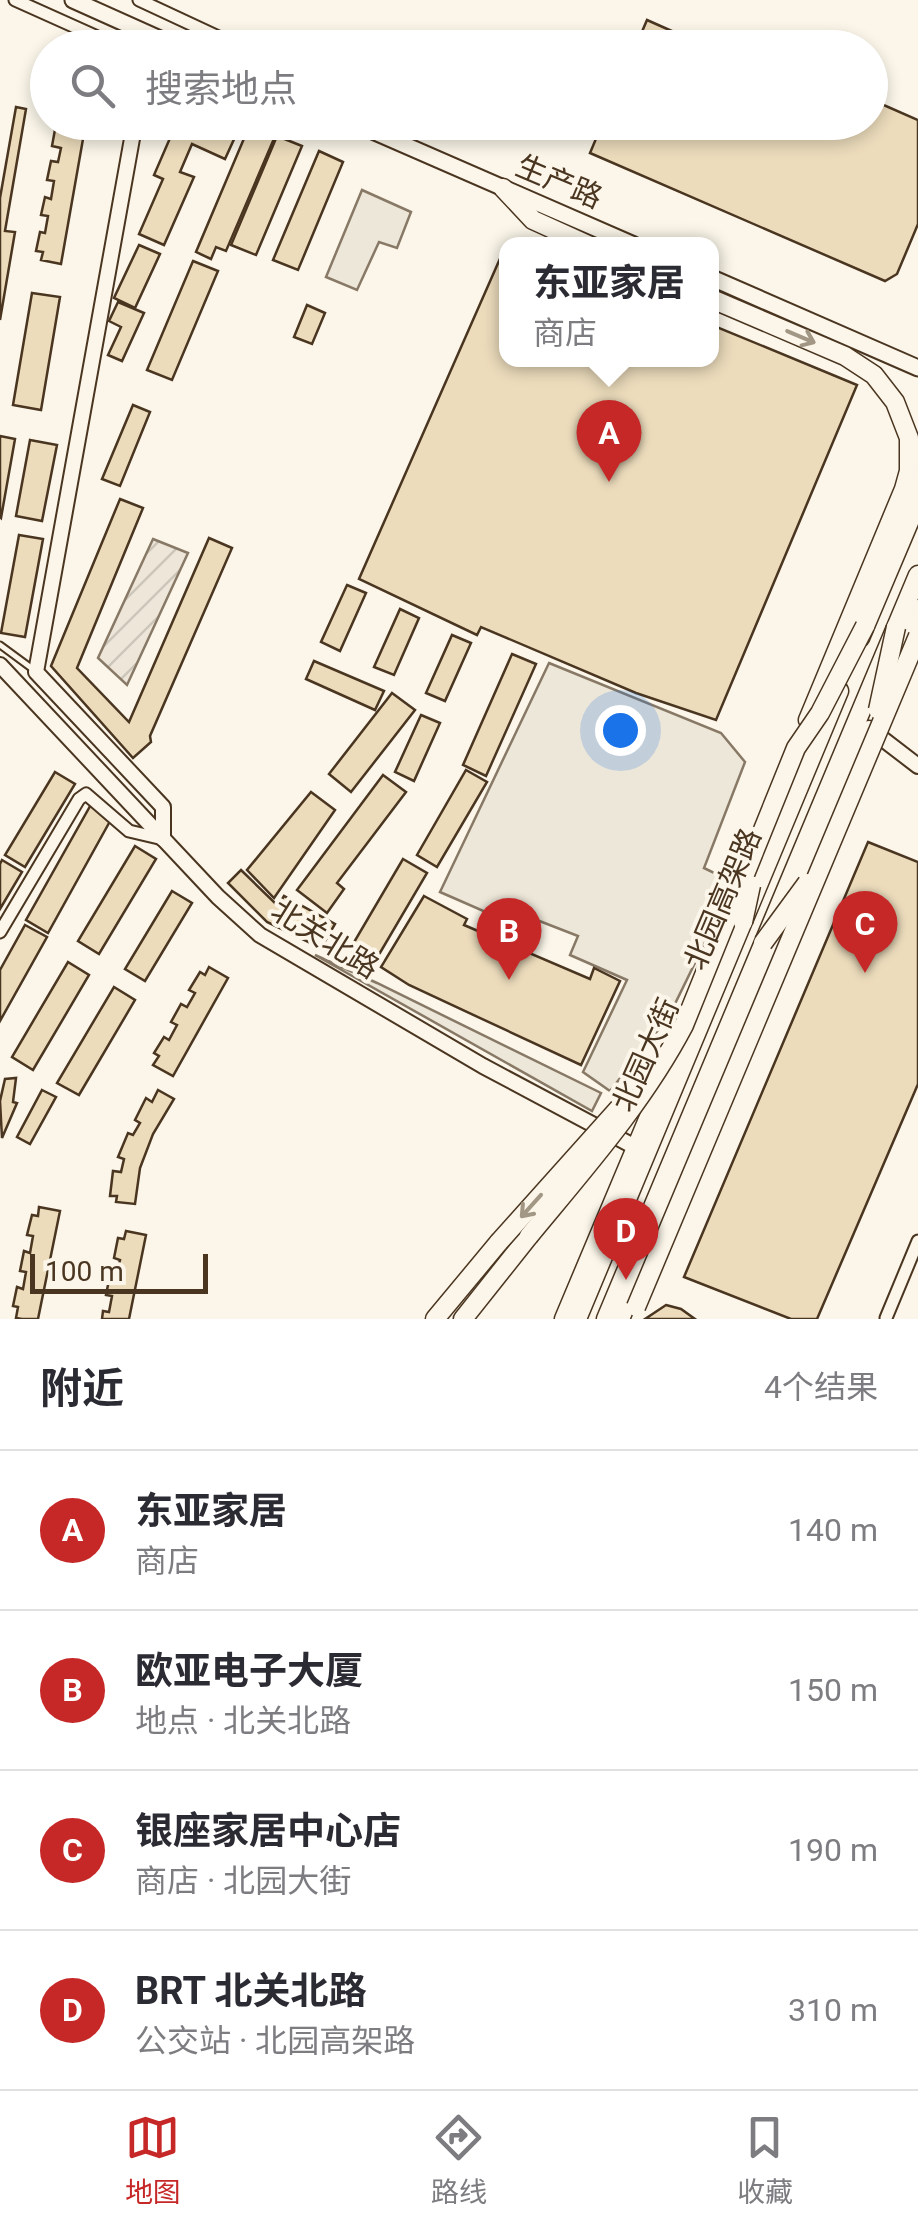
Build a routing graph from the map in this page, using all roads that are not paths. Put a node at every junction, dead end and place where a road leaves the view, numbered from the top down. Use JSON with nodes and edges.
{"nodes":[{"id":1,"x":15,"y":0,"type":"edge"},
{"id":2,"x":74,"y":0,"type":"edge"},
{"id":3,"x":139,"y":0,"type":"edge"},
{"id":4,"x":82,"y":30,"type":"edge"},
{"id":5,"x":140,"y":30,"type":"edge"},
{"id":6,"x":203,"y":30,"type":"edge"},
{"id":7,"x":132,"y":140,"type":"edge"},
{"id":8,"x":393,"y":140,"type":"edge"},
{"id":9,"x":502,"y":188,"type":"junction"},
{"id":10,"x":572,"y":237,"type":"edge"},
{"id":11,"x":618,"y":237,"type":"edge"},
{"id":12,"x":719,"y":281,"type":"edge"},
{"id":13,"x":719,"y":302,"type":"edge"},
{"id":14,"x":918,"y":368,"type":"edge"},
{"id":15,"x":918,"y":481,"type":"edge"},
{"id":16,"x":918,"y":501,"type":"edge"},
{"id":17,"x":918,"y":574,"type":"edge"},
{"id":18,"x":918,"y":609,"type":"edge"},
{"id":19,"x":864,"y":626,"type":"junction"},
{"id":20,"x":896,"y":627,"type":"junction"},
{"id":21,"x":918,"y":636,"type":"edge"},
{"id":22,"x":0,"y":645,"type":"edge"},
{"id":23,"x":0,"y":665,"type":"edge"},
{"id":24,"x":36,"y":672,"type":"junction"},
{"id":25,"x":870,"y":729,"type":"junction"},
{"id":26,"x":796,"y":748,"type":"junction"},
{"id":27,"x":869,"y":754,"type":"junction"},
{"id":28,"x":918,"y":766,"type":"edge"},
{"id":29,"x":765,"y":822,"type":"junction"},
{"id":30,"x":163,"y":839,"type":"junction"},
{"id":31,"x":828,"y":854,"type":"junction"},
{"id":32,"x":743,"y":922,"type":"junction"},
{"id":33,"x":0,"y":932,"type":"edge"},
{"id":34,"x":763,"y":943,"type":"junction"},
{"id":35,"x":684,"y":1025,"type":"junction"},
{"id":36,"x":636,"y":1147,"type":"junction"},
{"id":37,"x":918,"y":1241,"type":"edge"},
{"id":38,"x":633,"y":1315,"type":"edge"},
{"id":39,"x":886,"y":1318,"type":"edge"},
{"id":40,"x":436,"y":1319,"type":"edge"},
{"id":41,"x":463,"y":1319,"type":"edge"},
{"id":42,"x":564,"y":1319,"type":"edge"},
{"id":43,"x":577,"y":1319,"type":"edge"},
{"id":44,"x":606,"y":1319,"type":"edge"},
{"id":45,"x":620,"y":1319,"type":"edge"}],
"edges":[{"from":1,"to":4,"type":"street"},
{"from":2,"to":5,"type":"main road"},
{"from":3,"to":6,"type":"street"},
{"from":7,"to":24,"type":"street"},
{"from":8,"to":9,"type":"main road","name":"生产路"},
{"from":9,"to":10,"type":"main road"},
{"from":9,"to":11,"type":"main road","name":"生产路"},
{"from":12,"to":14,"type":"main road"},
{"from":13,"to":26,"type":"main road","one_way":true,"bridge":true},
{"from":15,"to":36,"type":"main road","name":"北园大街"},
{"from":16,"to":19,"type":"main road","name":"北园高架路"},
{"from":17,"to":20,"type":"main road","name":"北园高架路"},
{"from":18,"to":25,"type":"main road"},
{"from":19,"to":26,"type":"main road","bridge":true},
{"from":19,"to":32,"type":"main road","name":"北园高架路","bridge":true},
{"from":20,"to":27,"type":"main road","bridge":true},
{"from":20,"to":34,"type":"main road","name":"北园高架路","bridge":true},
{"from":21,"to":27,"type":"main road","bridge":true},
{"from":22,"to":24,"type":"lane"},
{"from":23,"to":30,"type":"street","name":"北关北路"},
{"from":24,"to":30,"type":"street"},
{"from":25,"to":28,"type":"street"},
{"from":25,"to":45,"type":"main road"},
{"from":26,"to":29,"type":"main road","bridge":true},
{"from":27,"to":31,"type":"main road","bridge":true},
{"from":29,"to":32,"type":"main road","bridge":true},
{"from":29,"to":35,"type":"main road","bridge":true},
{"from":30,"to":33,"type":"street"},
{"from":30,"to":36,"type":"street","name":"北关北路"},
{"from":31,"to":34,"type":"main road","bridge":true},
{"from":31,"to":38,"type":"main road","bridge":true},
{"from":32,"to":43,"type":"main road","name":"北园高架路"},
{"from":34,"to":44,"type":"main road","name":"北园高架路"},
{"from":35,"to":40,"type":"main road","one_way":true,"bridge":true},
{"from":35,"to":41,"type":"main road","bridge":true},
{"from":36,"to":42,"type":"main road","name":"北园大街"},
{"from":37,"to":39,"type":"street"}]}
